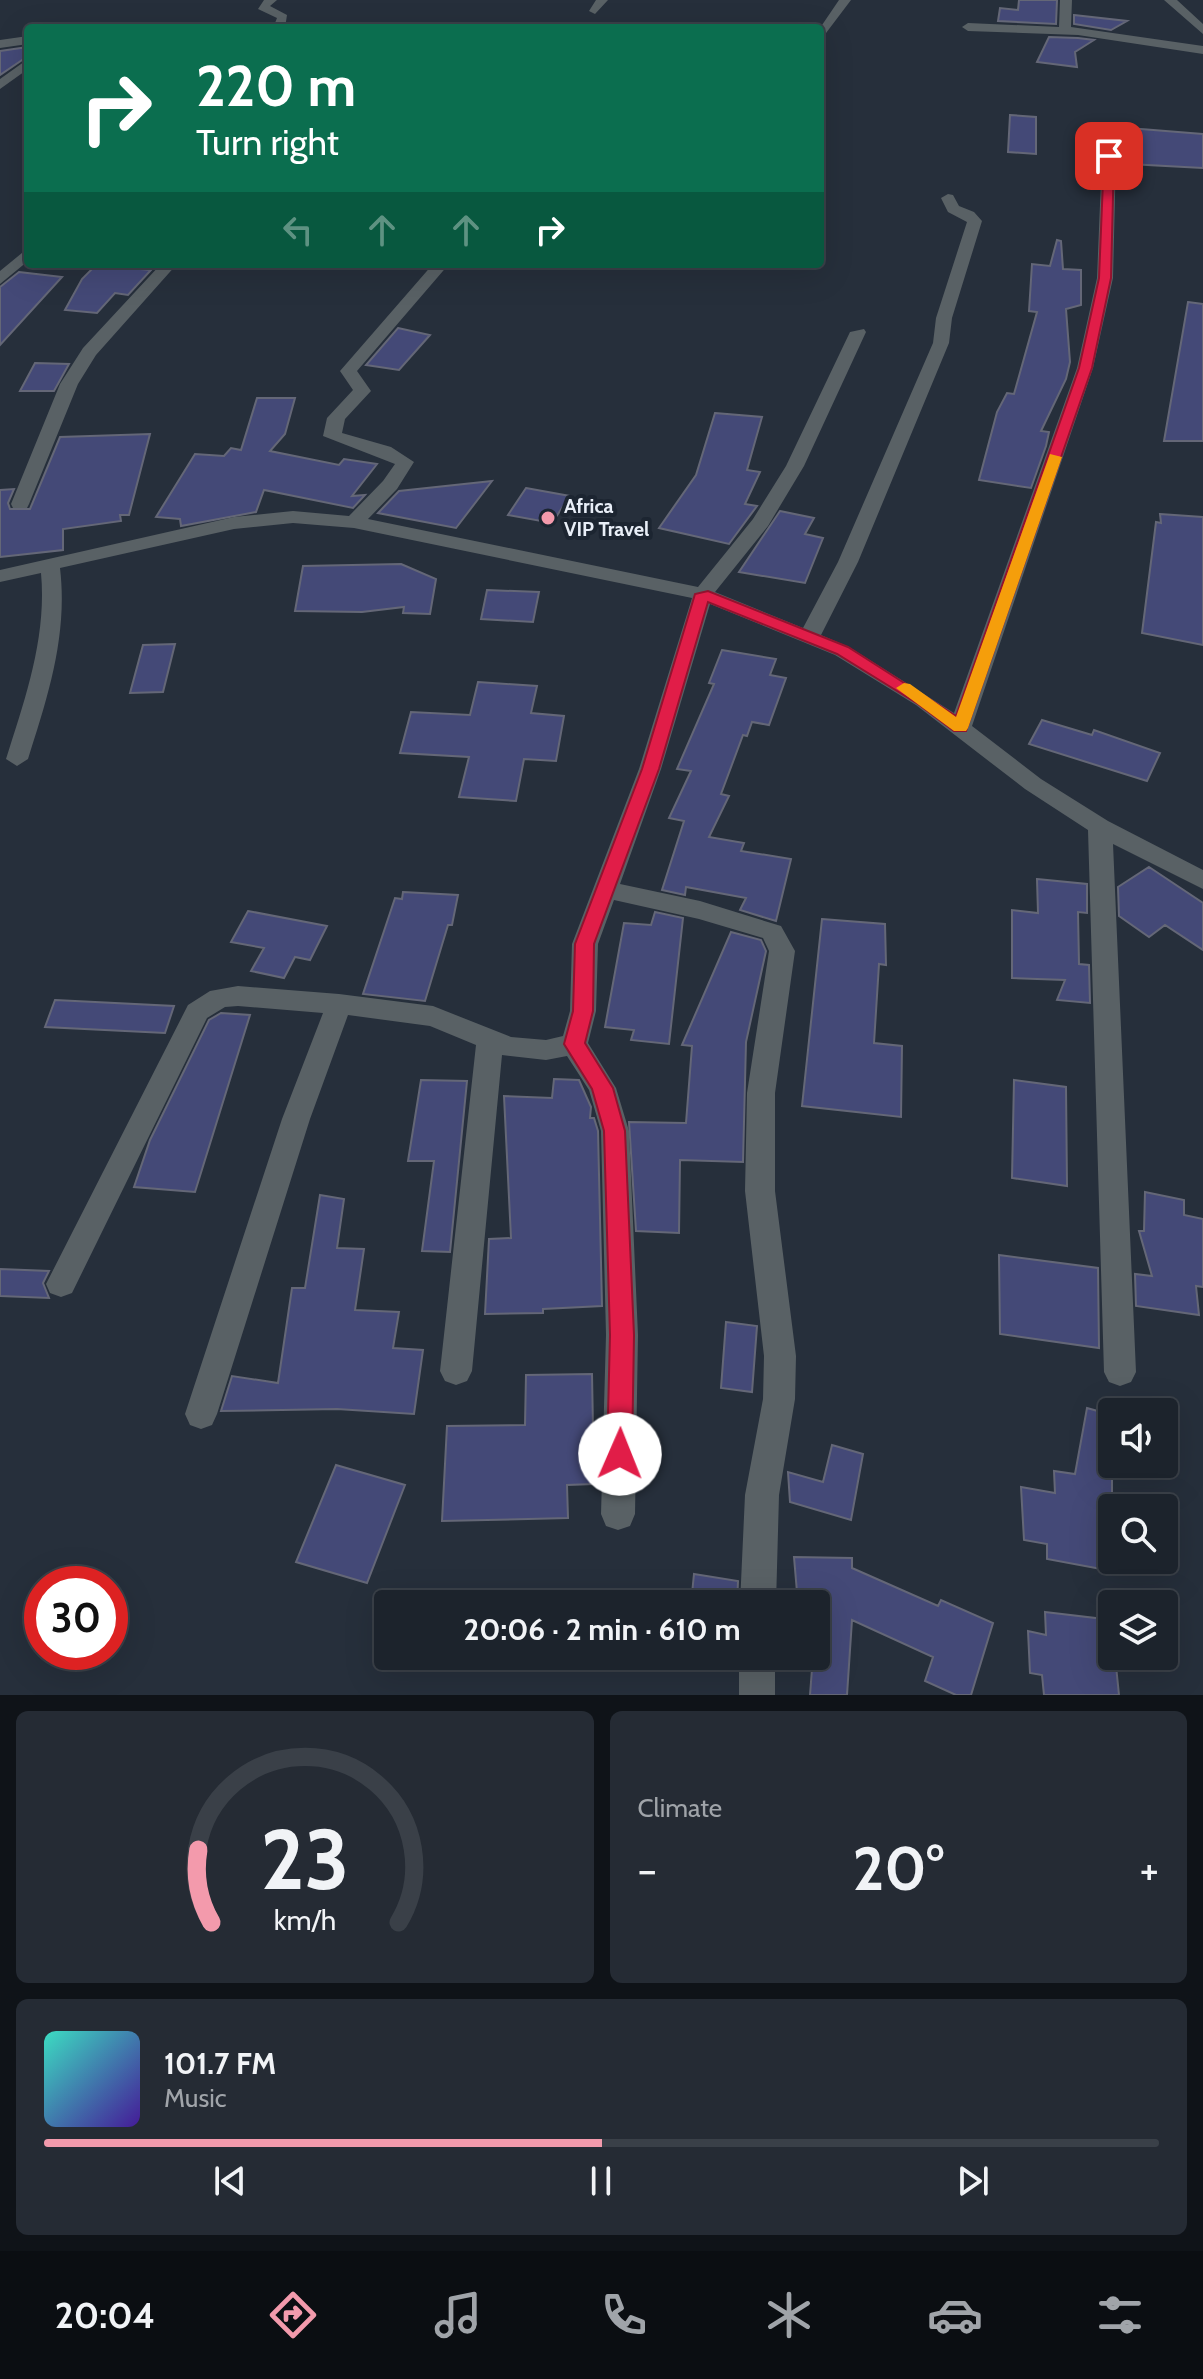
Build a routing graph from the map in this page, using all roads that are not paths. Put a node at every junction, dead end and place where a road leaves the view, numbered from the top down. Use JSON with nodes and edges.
{"nodes":[{"id":1,"x":271,"y":0,"type":"edge"},
{"id":2,"x":845,"y":0,"type":"edge"},
{"id":3,"x":1066,"y":0,"type":"edge"},
{"id":4,"x":1170,"y":0,"type":"edge"},
{"id":5,"x":280,"y":24,"type":"edge"},
{"id":6,"x":968,"y":27,"type":"dead end"},
{"id":7,"x":1065,"y":30,"type":"junction"},
{"id":8,"x":1203,"y":30,"type":"edge"},
{"id":9,"x":824,"y":31,"type":"edge"},
{"id":10,"x":24,"y":41,"type":"edge"},
{"id":11,"x":0,"y":44,"type":"edge"},
{"id":12,"x":1203,"y":50,"type":"edge"},
{"id":13,"x":24,"y":66,"type":"edge"},
{"id":14,"x":0,"y":85,"type":"edge"},
{"id":15,"x":1109,"y":156,"type":"dead end"},
{"id":16,"x":948,"y":198,"type":"dead end"},
{"id":17,"x":24,"y":257,"type":"edge"},
{"id":18,"x":165,"y":268,"type":"edge"},
{"id":19,"x":438,"y":268,"type":"edge"},
{"id":20,"x":0,"y":279,"type":"edge"},
{"id":21,"x":858,"y":332,"type":"dead end"},
{"id":22,"x":20,"y":504,"type":"dead end"},
{"id":23,"x":354,"y":522,"type":"junction"},
{"id":24,"x":50,"y":564,"type":"junction"},
{"id":25,"x":0,"y":576,"type":"edge"},
{"id":26,"x":703,"y":594,"type":"junction"},
{"id":27,"x":809,"y":637,"type":"junction"},
{"id":28,"x":960,"y":728,"type":"junction"},
{"id":29,"x":17,"y":759,"type":"dead end"},
{"id":30,"x":1100,"y":827,"type":"junction"},
{"id":31,"x":1203,"y":880,"type":"edge"},
{"id":32,"x":607,"y":890,"type":"junction"},
{"id":33,"x":339,"y":1004,"type":"junction"},
{"id":34,"x":490,"y":1041,"type":"junction"},
{"id":35,"x":574,"y":1044,"type":"junction"},
{"id":36,"x":61,"y":1284,"type":"dead end"},
{"id":37,"x":456,"y":1371,"type":"dead end"},
{"id":38,"x":1120,"y":1372,"type":"dead end"},
{"id":39,"x":201,"y":1414,"type":"dead end"},
{"id":40,"x":618,"y":1514,"type":"dead end"},
{"id":41,"x":759,"y":1590,"type":"edge"},
{"id":42,"x":757,"y":1670,"type":"edge"},
{"id":43,"x":757,"y":1695,"type":"edge"}],
"edges":[{"from":1,"to":5,"type":"street"},
{"from":2,"to":9,"type":"street"},
{"from":3,"to":7,"type":"street"},
{"from":4,"to":8,"type":"street"},
{"from":6,"to":7,"type":"street"},
{"from":7,"to":12,"type":"street"},
{"from":10,"to":11,"type":"street"},
{"from":13,"to":14,"type":"street"},
{"from":15,"to":28,"type":"street"},
{"from":16,"to":27,"type":"street"},
{"from":17,"to":20,"type":"street"},
{"from":18,"to":22,"type":"street"},
{"from":19,"to":23,"type":"street"},
{"from":21,"to":26,"type":"street"},
{"from":23,"to":24,"type":"street"},
{"from":23,"to":26,"type":"street"},
{"from":24,"to":25,"type":"street"},
{"from":24,"to":29,"type":"street"},
{"from":26,"to":27,"type":"street"},
{"from":26,"to":32,"type":"street"},
{"from":27,"to":28,"type":"street"},
{"from":28,"to":30,"type":"street"},
{"from":30,"to":31,"type":"street"},
{"from":30,"to":38,"type":"street"},
{"from":32,"to":35,"type":"street"},
{"from":32,"to":41,"type":"street"},
{"from":33,"to":34,"type":"street"},
{"from":33,"to":36,"type":"street"},
{"from":33,"to":39,"type":"street"},
{"from":34,"to":35,"type":"street"},
{"from":34,"to":37,"type":"street"},
{"from":35,"to":40,"type":"street"},
{"from":42,"to":43,"type":"street"}]}
